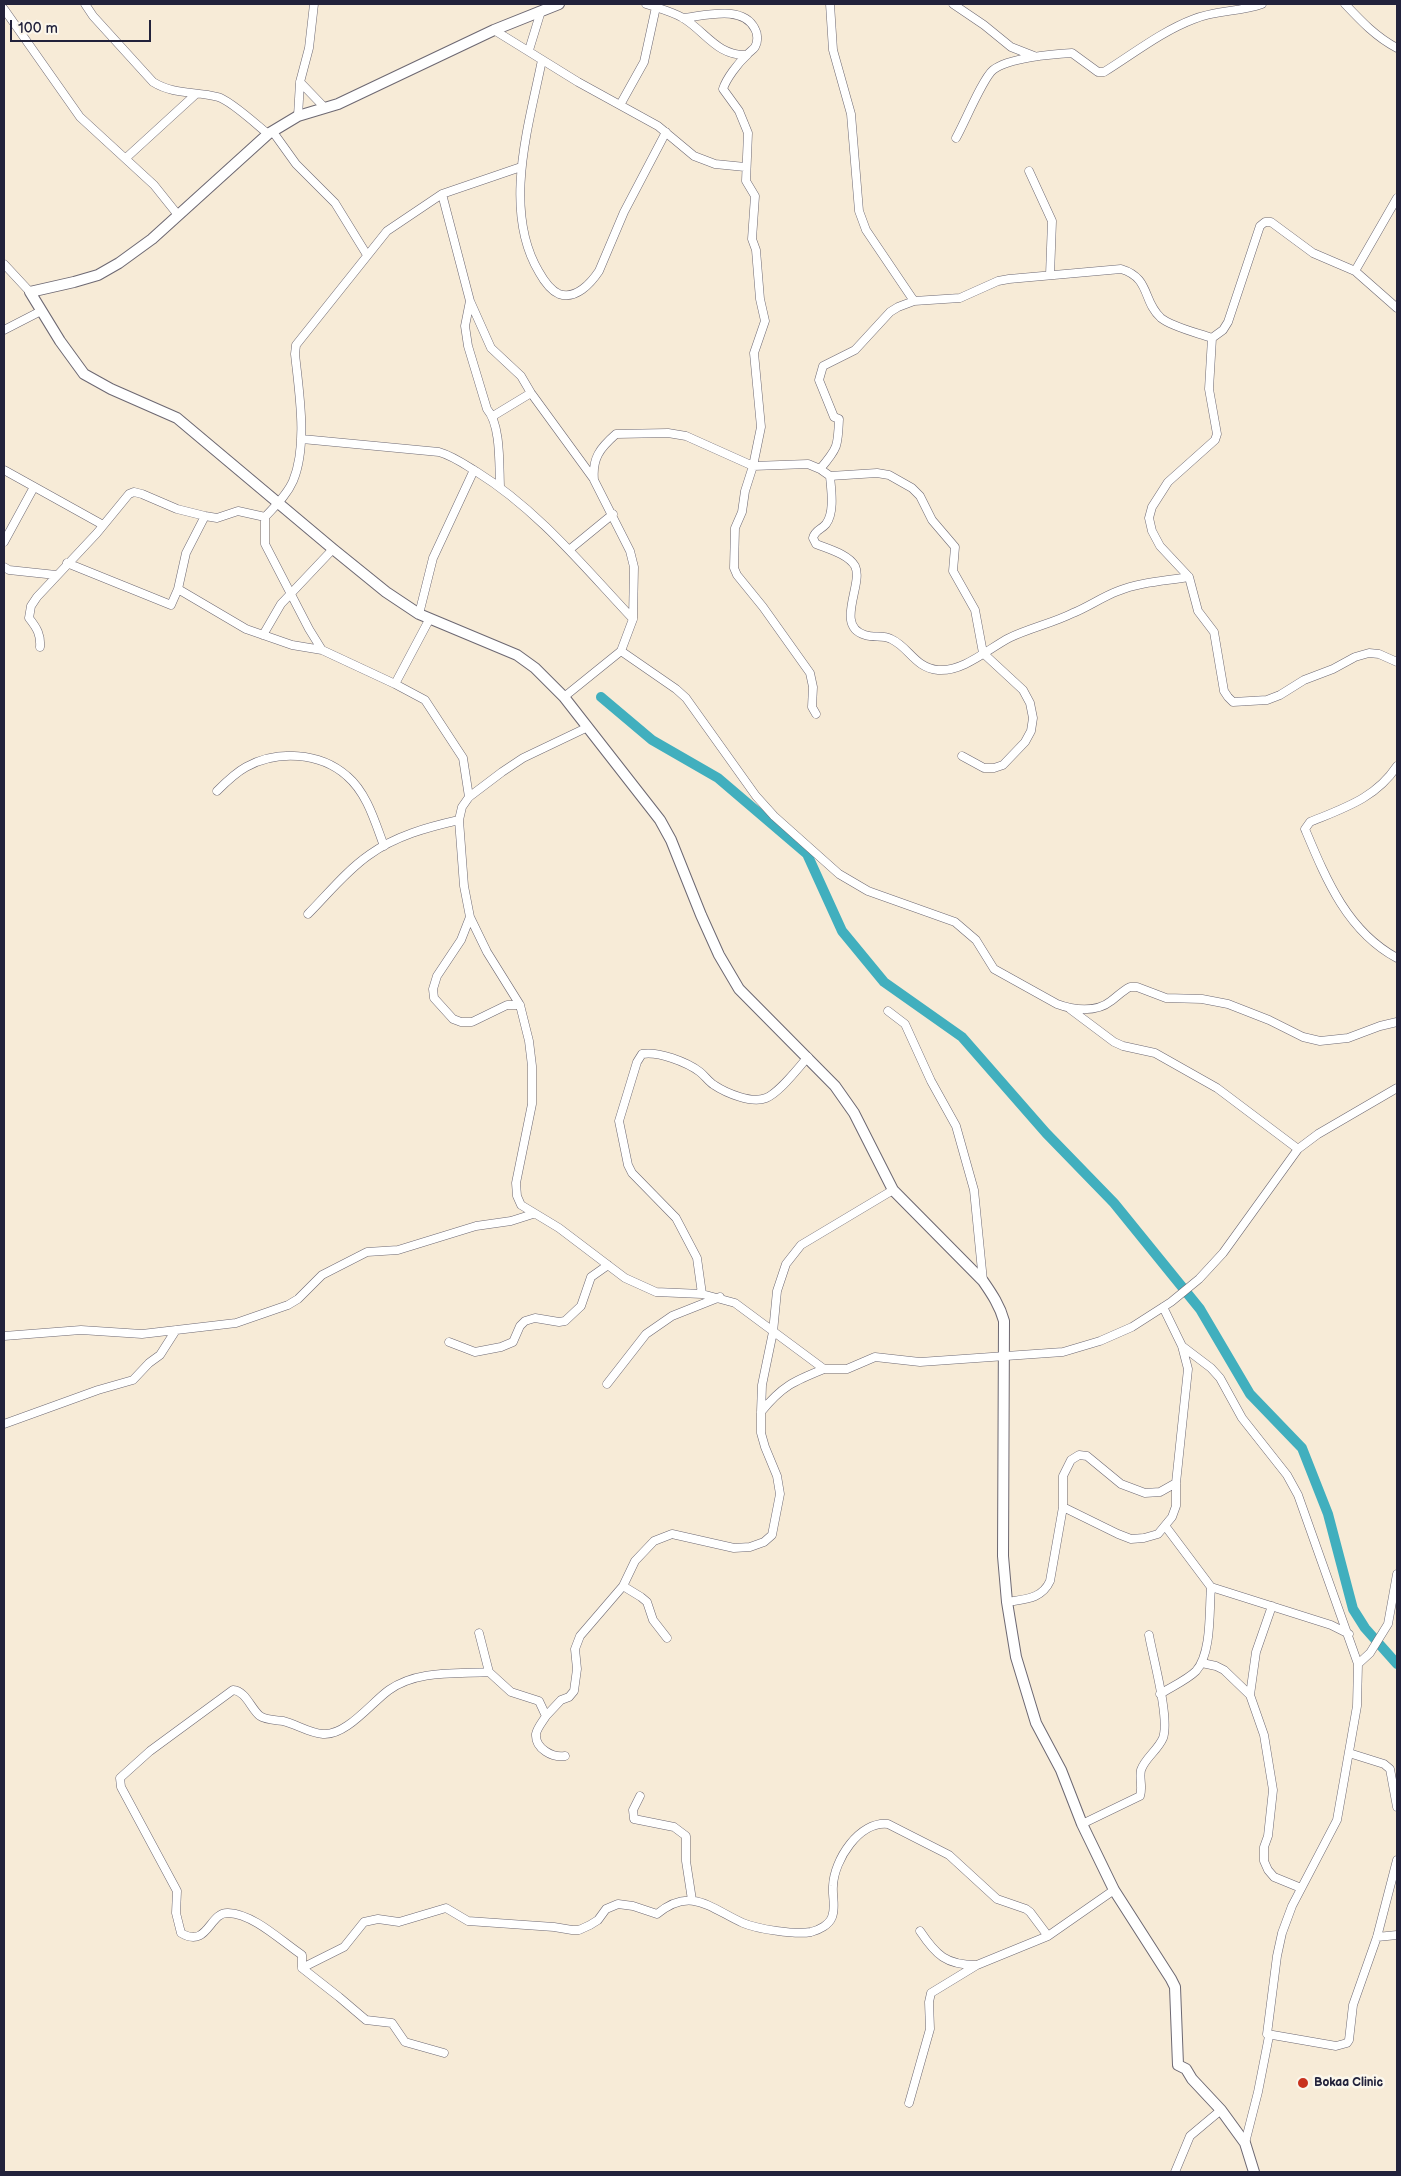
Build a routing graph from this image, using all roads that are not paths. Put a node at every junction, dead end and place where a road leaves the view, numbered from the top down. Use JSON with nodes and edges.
{"nodes":[{"id":1,"x":85,"y":4,"type":"edge"},
{"id":2,"x":314,"y":4,"type":"edge"},
{"id":3,"x":559,"y":4,"type":"edge"},
{"id":4,"x":646,"y":4,"type":"edge"},
{"id":5,"x":830,"y":4,"type":"edge"},
{"id":6,"x":952,"y":4,"type":"edge"},
{"id":7,"x":1262,"y":4,"type":"edge"},
{"id":8,"x":1345,"y":4,"type":"edge"},
{"id":9,"x":656,"y":7,"type":"junction"},
{"id":10,"x":4,"y":9,"type":"edge"},
{"id":11,"x":542,"y":11,"type":"junction"},
{"id":12,"x":683,"y":18,"type":"junction"},
{"id":13,"x":494,"y":30,"type":"junction"},
{"id":14,"x":1397,"y":48,"type":"edge"},
{"id":15,"x":530,"y":50,"type":"junction"},
{"id":16,"x":746,"y":55,"type":"junction"},
{"id":17,"x":1035,"y":56,"type":"junction"},
{"id":18,"x":542,"y":60,"type":"junction"},
{"id":19,"x":300,"y":82,"type":"junction"},
{"id":20,"x":196,"y":94,"type":"junction"},
{"id":21,"x":620,"y":105,"type":"junction"},
{"id":22,"x":325,"y":108,"type":"junction"},
{"id":23,"x":298,"y":116,"type":"junction"},
{"id":24,"x":666,"y":132,"type":"junction"},
{"id":25,"x":268,"y":134,"type":"junction"},
{"id":26,"x":956,"y":138,"type":"dead end"},
{"id":27,"x":126,"y":158,"type":"junction"},
{"id":28,"x":745,"y":167,"type":"junction"},
{"id":29,"x":521,"y":168,"type":"junction"},
{"id":30,"x":1029,"y":171,"type":"dead end"},
{"id":31,"x":442,"y":194,"type":"junction"},
{"id":32,"x":1397,"y":198,"type":"edge"},
{"id":33,"x":178,"y":215,"type":"junction"},
{"id":34,"x":367,"y":255,"type":"junction"},
{"id":35,"x":4,"y":264,"type":"edge"},
{"id":36,"x":1355,"y":270,"type":"junction"},
{"id":37,"x":1050,"y":275,"type":"junction"},
{"id":38,"x":30,"y":292,"type":"junction"},
{"id":39,"x":470,"y":300,"type":"junction"},
{"id":40,"x":914,"y":301,"type":"junction"},
{"id":41,"x":1397,"y":308,"type":"edge"},
{"id":42,"x":41,"y":311,"type":"junction"},
{"id":43,"x":4,"y":330,"type":"edge"},
{"id":44,"x":1212,"y":338,"type":"junction"},
{"id":45,"x":531,"y":393,"type":"junction"},
{"id":46,"x":493,"y":416,"type":"junction"},
{"id":47,"x":302,"y":439,"type":"junction"},
{"id":48,"x":753,"y":466,"type":"junction"},
{"id":49,"x":820,"y":469,"type":"junction"},
{"id":50,"x":4,"y":470,"type":"edge"},
{"id":51,"x":474,"y":470,"type":"junction"},
{"id":52,"x":830,"y":476,"type":"junction"},
{"id":53,"x":594,"y":480,"type":"junction"},
{"id":54,"x":34,"y":486,"type":"junction"},
{"id":55,"x":500,"y":486,"type":"junction"},
{"id":56,"x":279,"y":502,"type":"junction"},
{"id":57,"x":613,"y":514,"type":"junction"},
{"id":58,"x":205,"y":516,"type":"junction"},
{"id":59,"x":265,"y":517,"type":"junction"},
{"id":60,"x":103,"y":525,"type":"junction"},
{"id":61,"x":4,"y":542,"type":"edge"},
{"id":62,"x":333,"y":549,"type":"junction"},
{"id":63,"x":569,"y":550,"type":"junction"},
{"id":64,"x":67,"y":563,"type":"junction"},
{"id":65,"x":4,"y":567,"type":"edge"},
{"id":66,"x":56,"y":575,"type":"junction"},
{"id":67,"x":1188,"y":577,"type":"junction"},
{"id":68,"x":178,"y":589,"type":"junction"},
{"id":69,"x":291,"y":592,"type":"junction"},
{"id":70,"x":424,"y":617,"type":"junction"},
{"id":71,"x":632,"y":619,"type":"junction"},
{"id":72,"x":263,"y":635,"type":"junction"},
{"id":73,"x":40,"y":648,"type":"dead end"},
{"id":74,"x":322,"y":650,"type":"junction"},
{"id":75,"x":621,"y":651,"type":"junction"},
{"id":76,"x":983,"y":653,"type":"junction"},
{"id":77,"x":1397,"y":662,"type":"edge"},
{"id":78,"x":395,"y":684,"type":"junction"},
{"id":79,"x":564,"y":697,"type":"junction"},
{"id":80,"x":816,"y":714,"type":"dead end"},
{"id":81,"x":588,"y":727,"type":"junction"},
{"id":82,"x":962,"y":756,"type":"dead end"},
{"id":83,"x":1397,"y":766,"type":"edge"},
{"id":84,"x":217,"y":791,"type":"dead end"},
{"id":85,"x":469,"y":797,"type":"junction"},
{"id":86,"x":459,"y":820,"type":"junction"},
{"id":87,"x":384,"y":846,"type":"junction"},
{"id":88,"x":308,"y":914,"type":"dead end"},
{"id":89,"x":470,"y":917,"type":"junction"},
{"id":90,"x":1397,"y":958,"type":"edge"},
{"id":91,"x":520,"y":1005,"type":"junction"},
{"id":92,"x":1068,"y":1008,"type":"junction"},
{"id":93,"x":888,"y":1011,"type":"dead end"},
{"id":94,"x":1397,"y":1022,"type":"edge"},
{"id":95,"x":808,"y":1058,"type":"junction"},
{"id":96,"x":1397,"y":1088,"type":"edge"},
{"id":97,"x":1298,"y":1149,"type":"junction"},
{"id":98,"x":893,"y":1190,"type":"junction"},
{"id":99,"x":533,"y":1214,"type":"junction"},
{"id":100,"x":608,"y":1265,"type":"junction"},
{"id":101,"x":982,"y":1281,"type":"junction"},
{"id":102,"x":702,"y":1294,"type":"junction"},
{"id":103,"x":720,"y":1297,"type":"junction"},
{"id":104,"x":1163,"y":1307,"type":"junction"},
{"id":105,"x":176,"y":1330,"type":"junction"},
{"id":106,"x":773,"y":1332,"type":"junction"},
{"id":107,"x":4,"y":1336,"type":"edge"},
{"id":108,"x":449,"y":1342,"type":"dead end"},
{"id":109,"x":1182,"y":1346,"type":"junction"},
{"id":110,"x":1005,"y":1358,"type":"junction"},
{"id":111,"x":824,"y":1369,"type":"junction"},
{"id":112,"x":607,"y":1384,"type":"dead end"},
{"id":113,"x":761,"y":1412,"type":"junction"},
{"id":114,"x":4,"y":1424,"type":"edge"},
{"id":115,"x":1176,"y":1482,"type":"junction"},
{"id":116,"x":1063,"y":1507,"type":"junction"},
{"id":117,"x":1166,"y":1527,"type":"junction"},
{"id":118,"x":1397,"y":1574,"type":"edge"},
{"id":119,"x":623,"y":1586,"type":"junction"},
{"id":120,"x":1211,"y":1587,"type":"junction"},
{"id":121,"x":1007,"y":1602,"type":"junction"},
{"id":122,"x":1272,"y":1606,"type":"junction"},
{"id":123,"x":479,"y":1633,"type":"dead end"},
{"id":124,"x":1348,"y":1634,"type":"junction"},
{"id":125,"x":1149,"y":1635,"type":"dead end"},
{"id":126,"x":667,"y":1638,"type":"dead end"},
{"id":127,"x":1202,"y":1664,"type":"junction"},
{"id":128,"x":1358,"y":1664,"type":"junction"},
{"id":129,"x":489,"y":1672,"type":"junction"},
{"id":130,"x":1160,"y":1694,"type":"junction"},
{"id":131,"x":1250,"y":1695,"type":"junction"},
{"id":132,"x":546,"y":1716,"type":"junction"},
{"id":133,"x":1349,"y":1753,"type":"junction"},
{"id":134,"x":565,"y":1756,"type":"dead end"},
{"id":135,"x":640,"y":1796,"type":"dead end"},
{"id":136,"x":1397,"y":1807,"type":"edge"},
{"id":137,"x":1082,"y":1824,"type":"junction"},
{"id":138,"x":1397,"y":1860,"type":"edge"},
{"id":139,"x":1301,"y":1888,"type":"junction"},
{"id":140,"x":1114,"y":1890,"type":"junction"},
{"id":141,"x":692,"y":1900,"type":"junction"},
{"id":142,"x":920,"y":1931,"type":"dead end"},
{"id":143,"x":1397,"y":1935,"type":"edge"},
{"id":144,"x":1048,"y":1936,"type":"junction"},
{"id":145,"x":1377,"y":1937,"type":"junction"},
{"id":146,"x":978,"y":1965,"type":"junction"},
{"id":147,"x":302,"y":1968,"type":"junction"},
{"id":148,"x":1267,"y":2034,"type":"junction"},
{"id":149,"x":444,"y":2053,"type":"dead end"},
{"id":150,"x":909,"y":2103,"type":"dead end"},
{"id":151,"x":1221,"y":2110,"type":"junction"},
{"id":152,"x":1245,"y":2143,"type":"junction"},
{"id":153,"x":1175,"y":2172,"type":"edge"},
{"id":154,"x":1254,"y":2172,"type":"edge"}],
"edges":[{"from":1,"to":20,"type":"street"},
{"from":2,"to":19,"type":"street"},
{"from":3,"to":11,"type":"street"},
{"from":4,"to":9,"type":"street"},
{"from":5,"to":40,"type":"street"},
{"from":6,"to":17,"type":"street"},
{"from":7,"to":17,"type":"street"},
{"from":8,"to":14,"type":"street"},
{"from":9,"to":12,"type":"street"},
{"from":9,"to":21,"type":"street"},
{"from":10,"to":27,"type":"street"},
{"from":11,"to":13,"type":"street"},
{"from":11,"to":15,"type":"street"},
{"from":12,"to":16,"type":"street"},
{"from":12,"to":16,"type":"street"},
{"from":13,"to":15,"type":"street"},
{"from":13,"to":22,"type":"street"},
{"from":15,"to":18,"type":"street"},
{"from":16,"to":28,"type":"street"},
{"from":17,"to":26,"type":"street"},
{"from":18,"to":21,"type":"street"},
{"from":18,"to":29,"type":"street"},
{"from":19,"to":22,"type":"street"},
{"from":19,"to":23,"type":"street"},
{"from":20,"to":25,"type":"street"},
{"from":20,"to":27,"type":"street"},
{"from":21,"to":24,"type":"street"},
{"from":22,"to":23,"type":"street"},
{"from":23,"to":25,"type":"street"},
{"from":24,"to":28,"type":"street"},
{"from":24,"to":29,"type":"street"},
{"from":25,"to":33,"type":"street"},
{"from":25,"to":34,"type":"street"},
{"from":27,"to":33,"type":"street"},
{"from":28,"to":48,"type":"street"},
{"from":29,"to":31,"type":"street"},
{"from":30,"to":37,"type":"street"},
{"from":31,"to":34,"type":"street"},
{"from":31,"to":39,"type":"street"},
{"from":32,"to":36,"type":"street"},
{"from":33,"to":38,"type":"street"},
{"from":34,"to":47,"type":"street"},
{"from":35,"to":38,"type":"street"},
{"from":36,"to":41,"type":"street"},
{"from":36,"to":44,"type":"street"},
{"from":37,"to":40,"type":"street"},
{"from":37,"to":44,"type":"street"},
{"from":38,"to":42,"type":"street"},
{"from":39,"to":45,"type":"street"},
{"from":39,"to":46,"type":"street"},
{"from":40,"to":49,"type":"street"},
{"from":42,"to":43,"type":"street"},
{"from":42,"to":56,"type":"street"},
{"from":44,"to":67,"type":"street"},
{"from":45,"to":46,"type":"street"},
{"from":45,"to":53,"type":"street"},
{"from":46,"to":55,"type":"street"},
{"from":47,"to":51,"type":"street"},
{"from":47,"to":56,"type":"street"},
{"from":48,"to":49,"type":"street"},
{"from":48,"to":53,"type":"street"},
{"from":48,"to":80,"type":"street"},
{"from":49,"to":52,"type":"street"},
{"from":50,"to":54,"type":"street"},
{"from":51,"to":55,"type":"street"},
{"from":51,"to":70,"type":"street"},
{"from":52,"to":76,"type":"street"},
{"from":52,"to":76,"type":"street"},
{"from":53,"to":57,"type":"street"},
{"from":54,"to":60,"type":"street"},
{"from":54,"to":61,"type":"street"},
{"from":55,"to":63,"type":"street"},
{"from":56,"to":59,"type":"street"},
{"from":56,"to":62,"type":"street"},
{"from":57,"to":63,"type":"street"},
{"from":57,"to":71,"type":"street"},
{"from":58,"to":59,"type":"street"},
{"from":58,"to":60,"type":"street"},
{"from":58,"to":68,"type":"street"},
{"from":59,"to":69,"type":"street"},
{"from":60,"to":64,"type":"street"},
{"from":62,"to":69,"type":"street"},
{"from":62,"to":70,"type":"street"},
{"from":63,"to":71,"type":"street"},
{"from":64,"to":66,"type":"street"},
{"from":64,"to":68,"type":"street"},
{"from":65,"to":66,"type":"street"},
{"from":66,"to":73,"type":"street"},
{"from":67,"to":76,"type":"street"},
{"from":67,"to":77,"type":"street"},
{"from":68,"to":72,"type":"street"},
{"from":69,"to":72,"type":"street"},
{"from":69,"to":74,"type":"street"},
{"from":70,"to":78,"type":"street"},
{"from":70,"to":79,"type":"street"},
{"from":71,"to":75,"type":"street"},
{"from":72,"to":74,"type":"street"},
{"from":74,"to":78,"type":"street"},
{"from":75,"to":79,"type":"street"},
{"from":75,"to":92,"type":"street"},
{"from":76,"to":82,"type":"street"},
{"from":78,"to":85,"type":"street"},
{"from":79,"to":81,"type":"street"},
{"from":81,"to":85,"type":"street"},
{"from":81,"to":95,"type":"street"},
{"from":83,"to":90,"type":"street"},
{"from":84,"to":87,"type":"street"},
{"from":85,"to":86,"type":"street"},
{"from":86,"to":87,"type":"street"},
{"from":86,"to":89,"type":"street"},
{"from":87,"to":88,"type":"street"},
{"from":89,"to":91,"type":"street"},
{"from":89,"to":91,"type":"street"},
{"from":91,"to":99,"type":"street"},
{"from":92,"to":94,"type":"street"},
{"from":92,"to":97,"type":"street"},
{"from":93,"to":101,"type":"street"},
{"from":95,"to":98,"type":"street"},
{"from":95,"to":102,"type":"street"},
{"from":96,"to":97,"type":"street"},
{"from":97,"to":104,"type":"street"},
{"from":98,"to":101,"type":"street"},
{"from":98,"to":106,"type":"street"},
{"from":99,"to":100,"type":"street"},
{"from":99,"to":105,"type":"street"},
{"from":100,"to":102,"type":"street"},
{"from":100,"to":108,"type":"street"},
{"from":101,"to":110,"type":"street"},
{"from":102,"to":103,"type":"street"},
{"from":103,"to":106,"type":"street"},
{"from":103,"to":112,"type":"street"},
{"from":104,"to":109,"type":"street"},
{"from":104,"to":110,"type":"street"},
{"from":105,"to":107,"type":"street"},
{"from":105,"to":114,"type":"street"},
{"from":106,"to":111,"type":"street"},
{"from":106,"to":113,"type":"street"},
{"from":109,"to":115,"type":"street"},
{"from":109,"to":124,"type":"street"},
{"from":110,"to":111,"type":"street"},
{"from":110,"to":121,"type":"street"},
{"from":111,"to":113,"type":"street"},
{"from":113,"to":119,"type":"street"},
{"from":115,"to":116,"type":"street"},
{"from":115,"to":117,"type":"street"},
{"from":116,"to":117,"type":"street"},
{"from":116,"to":121,"type":"street"},
{"from":117,"to":120,"type":"street"},
{"from":118,"to":128,"type":"street"},
{"from":119,"to":126,"type":"street"},
{"from":119,"to":132,"type":"street"},
{"from":120,"to":122,"type":"street"},
{"from":120,"to":127,"type":"street"},
{"from":121,"to":137,"type":"street"},
{"from":122,"to":124,"type":"street"},
{"from":122,"to":131,"type":"street"},
{"from":123,"to":129,"type":"street"},
{"from":124,"to":128,"type":"street"},
{"from":125,"to":130,"type":"street"},
{"from":127,"to":130,"type":"street"},
{"from":127,"to":131,"type":"street"},
{"from":128,"to":133,"type":"street"},
{"from":129,"to":132,"type":"street"},
{"from":129,"to":147,"type":"street"},
{"from":130,"to":137,"type":"street"},
{"from":131,"to":139,"type":"street"},
{"from":132,"to":134,"type":"street"},
{"from":133,"to":136,"type":"street"},
{"from":133,"to":139,"type":"street"},
{"from":135,"to":141,"type":"street"},
{"from":137,"to":140,"type":"street"},
{"from":138,"to":145,"type":"street"},
{"from":139,"to":148,"type":"street"},
{"from":140,"to":144,"type":"street"},
{"from":140,"to":151,"type":"street"},
{"from":141,"to":144,"type":"street"},
{"from":141,"to":147,"type":"street"},
{"from":142,"to":146,"type":"street"},
{"from":143,"to":145,"type":"street"},
{"from":144,"to":146,"type":"street"},
{"from":145,"to":148,"type":"street"},
{"from":146,"to":150,"type":"street"},
{"from":147,"to":149,"type":"street"},
{"from":148,"to":152,"type":"street"},
{"from":151,"to":152,"type":"street"},
{"from":151,"to":153,"type":"street"},
{"from":152,"to":154,"type":"street"}]}
